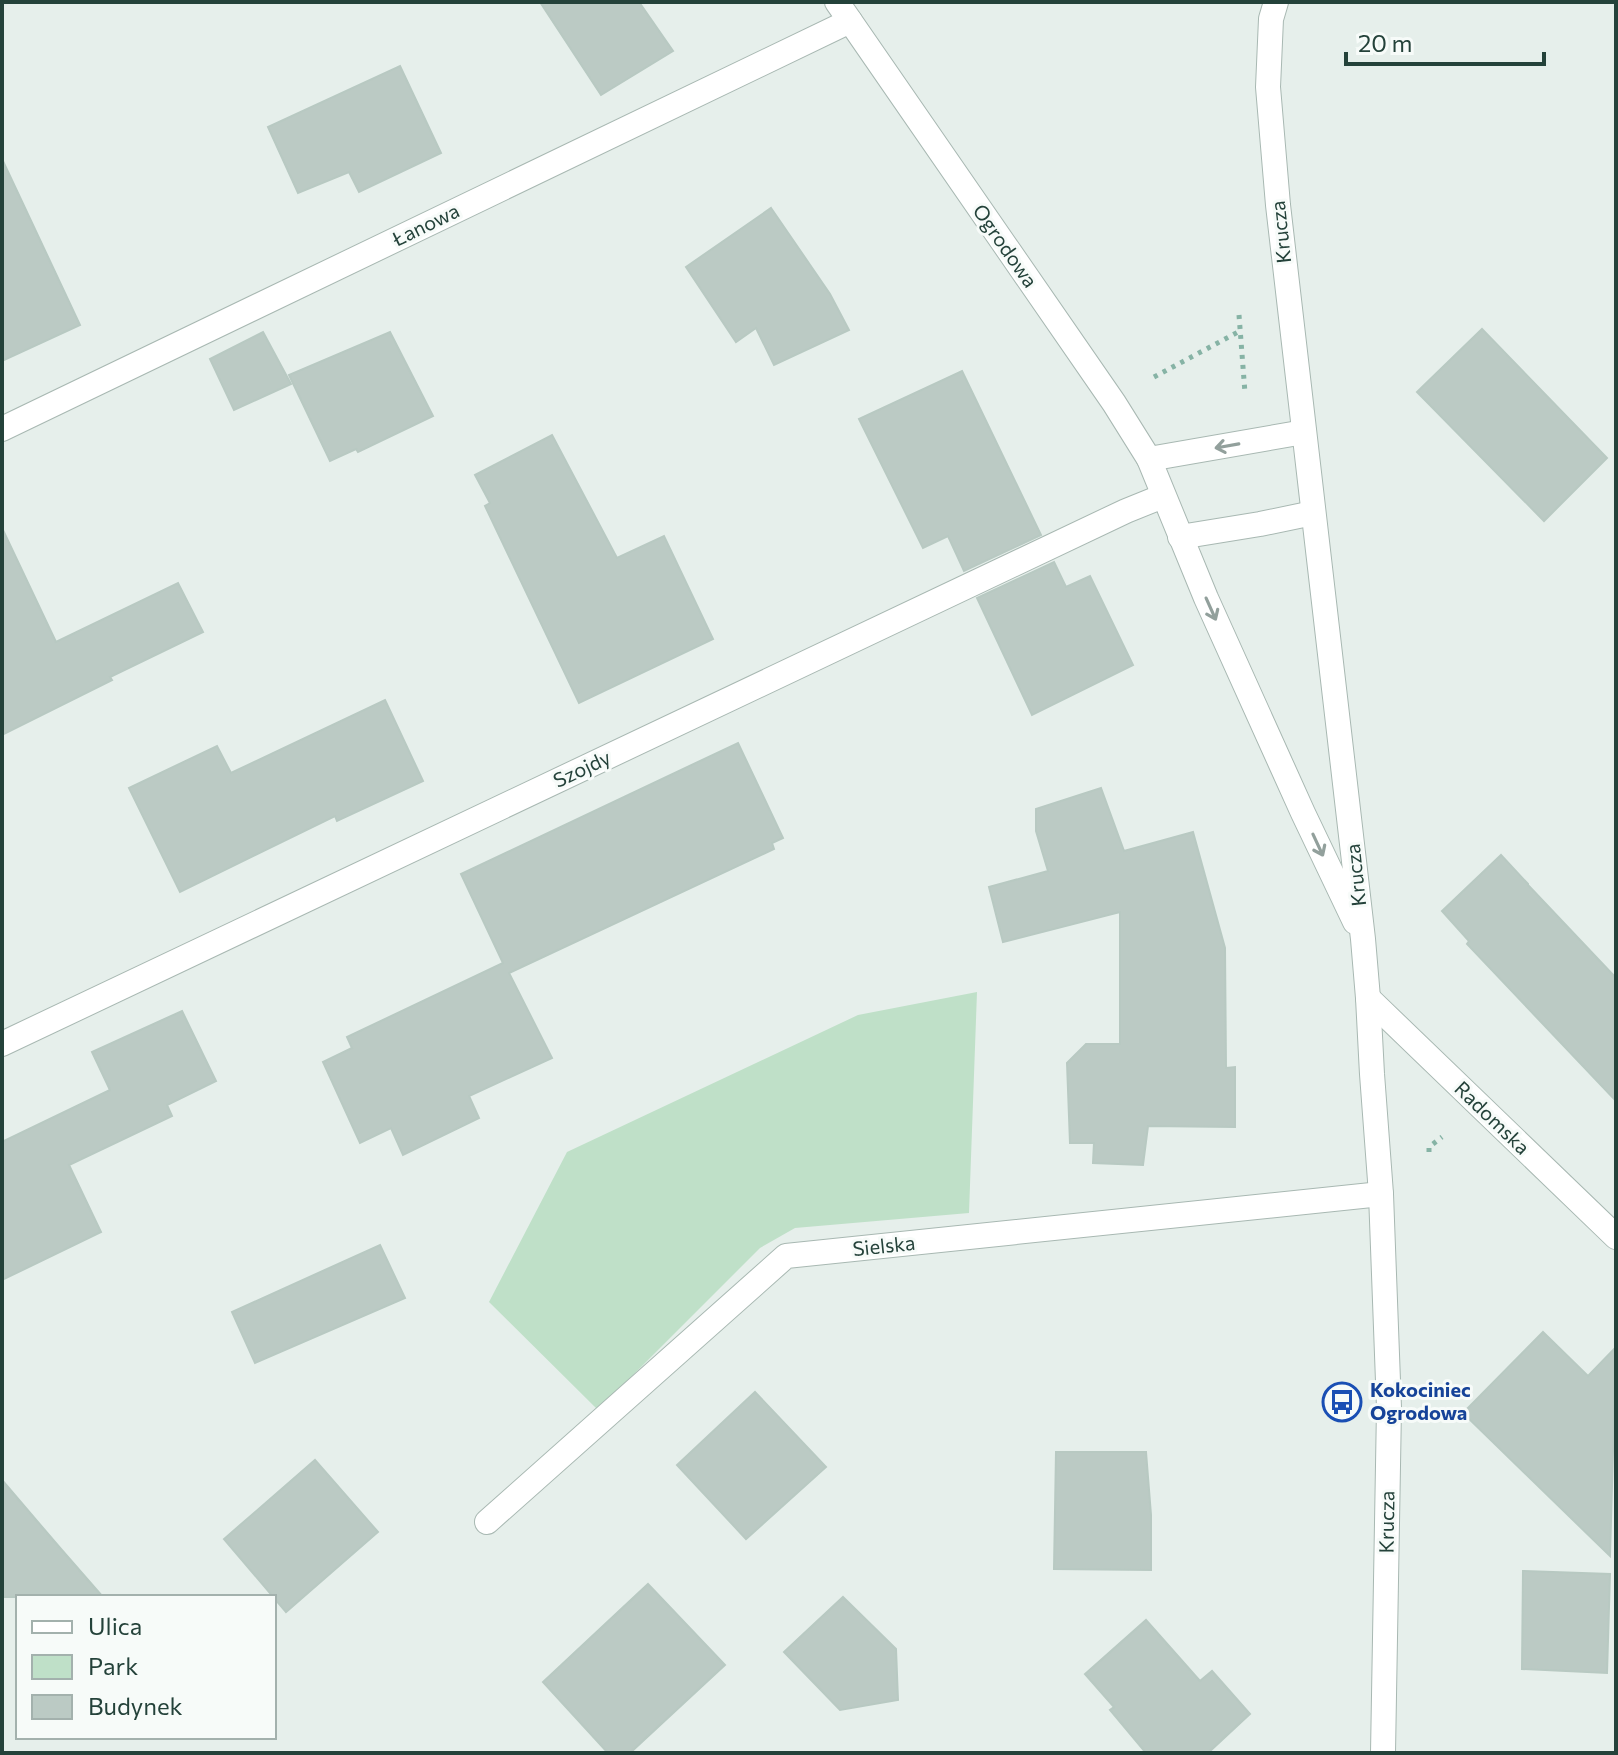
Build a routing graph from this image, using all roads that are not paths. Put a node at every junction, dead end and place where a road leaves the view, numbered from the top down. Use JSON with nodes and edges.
{"nodes":[{"id":1,"x":1276,"y":2,"type":"edge"},
{"id":2,"x":844,"y":11,"type":"edge"},
{"id":3,"x":2,"y":429,"type":"edge"},
{"id":4,"x":1304,"y":432,"type":"junction"},
{"id":5,"x":1149,"y":459,"type":"junction"},
{"id":6,"x":1163,"y":496,"type":"junction"},
{"id":7,"x":1313,"y":513,"type":"junction"},
{"id":8,"x":1180,"y":537,"type":"junction"},
{"id":9,"x":1363,"y":939,"type":"junction"},
{"id":10,"x":1368,"y":998,"type":"junction"},
{"id":11,"x":2,"y":1044,"type":"edge"},
{"id":12,"x":1381,"y":1194,"type":"junction"},
{"id":13,"x":1616,"y":1237,"type":"edge"},
{"id":14,"x":487,"y":1522,"type":"dead end"},
{"id":15,"x":1383,"y":1753,"type":"edge"}],
"edges":[{"from":1,"to":4,"type":"street","name":"Krucza"},
{"from":2,"to":3,"type":"street","name":"Łanowa"},
{"from":2,"to":5,"type":"street","name":"Ogrodowa"},
{"from":4,"to":5,"type":"street","one_way":true},
{"from":4,"to":7,"type":"street","name":"Krucza"},
{"from":5,"to":6,"type":"street","name":"Ogrodowa"},
{"from":6,"to":8,"type":"street","name":"Ogrodowa"},
{"from":6,"to":11,"type":"street","name":"Szojdy"},
{"from":7,"to":8,"type":"street"},
{"from":7,"to":9,"type":"street","name":"Krucza"},
{"from":8,"to":9,"type":"street","name":"Ogrodowa","one_way":true},
{"from":9,"to":10,"type":"street","name":"Krucza"},
{"from":10,"to":12,"type":"street","name":"Krucza"},
{"from":10,"to":13,"type":"street","name":"Radomska"},
{"from":12,"to":14,"type":"street","name":"Sielska"},
{"from":12,"to":15,"type":"street","name":"Krucza"}]}
